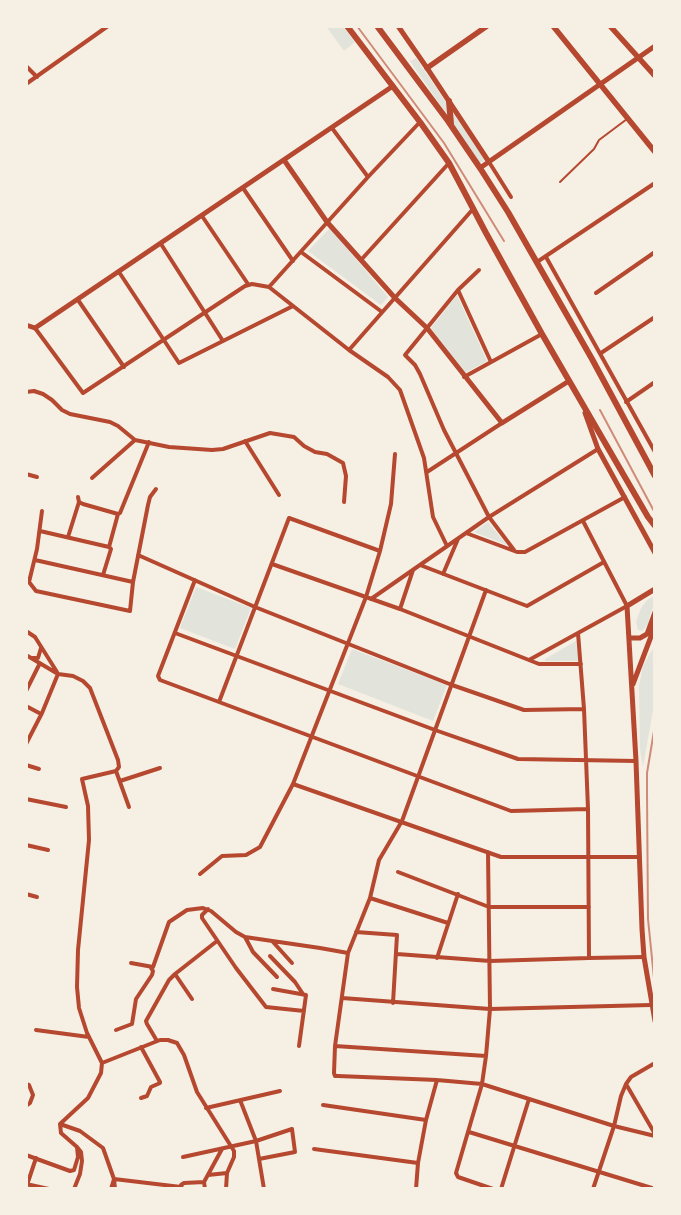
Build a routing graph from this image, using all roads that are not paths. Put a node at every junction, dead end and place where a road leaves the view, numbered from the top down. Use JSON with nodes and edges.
{"nodes":[{"id":1,"x":108,"y":26,"type":"edge"},
{"id":2,"x":347,"y":26,"type":"edge"},
{"id":3,"x":377,"y":26,"type":"edge"},
{"id":4,"x":398,"y":26,"type":"edge"},
{"id":5,"x":487,"y":26,"type":"edge"},
{"id":6,"x":553,"y":26,"type":"edge"},
{"id":7,"x":610,"y":26,"type":"edge"},
{"id":8,"x":655,"y":46,"type":"edge"},
{"id":9,"x":639,"y":57,"type":"junction"},
{"id":10,"x":26,"y":66,"type":"edge"},
{"id":11,"x":428,"y":68,"type":"junction"},
{"id":12,"x":655,"y":76,"type":"edge"},
{"id":13,"x":37,"y":77,"type":"junction"},
{"id":14,"x":26,"y":84,"type":"edge"},
{"id":15,"x":600,"y":84,"type":"junction"},
{"id":16,"x":393,"y":86,"type":"junction"},
{"id":17,"x":449,"y":100,"type":"junction"},
{"id":18,"x":628,"y":118,"type":"junction"},
{"id":19,"x":420,"y":122,"type":"junction"},
{"id":20,"x":451,"y":125,"type":"junction"},
{"id":21,"x":332,"y":128,"type":"junction"},
{"id":22,"x":655,"y":152,"type":"edge"},
{"id":23,"x":284,"y":160,"type":"junction"},
{"id":24,"x":489,"y":162,"type":"junction"},
{"id":25,"x":449,"y":163,"type":"junction"},
{"id":26,"x":480,"y":168,"type":"junction"},
{"id":27,"x":368,"y":177,"type":"junction"},
{"id":28,"x":560,"y":182,"type":"dead end"},
{"id":29,"x":655,"y":183,"type":"edge"},
{"id":30,"x":243,"y":188,"type":"junction"},
{"id":31,"x":511,"y":197,"type":"dead end"},
{"id":32,"x":474,"y":208,"type":"junction"},
{"id":33,"x":202,"y":216,"type":"junction"},
{"id":34,"x":327,"y":222,"type":"junction"},
{"id":35,"x":161,"y":244,"type":"junction"},
{"id":36,"x":301,"y":252,"type":"junction"},
{"id":37,"x":655,"y":252,"type":"edge"},
{"id":38,"x":546,"y":257,"type":"junction"},
{"id":39,"x":361,"y":260,"type":"junction"},
{"id":40,"x":293,"y":261,"type":"junction"},
{"id":41,"x":537,"y":262,"type":"junction"},
{"id":42,"x":479,"y":270,"type":"dead end"},
{"id":43,"x":119,"y":272,"type":"junction"},
{"id":44,"x":248,"y":284,"type":"junction"},
{"id":45,"x":269,"y":287,"type":"junction"},
{"id":46,"x":458,"y":290,"type":"junction"},
{"id":47,"x":596,"y":293,"type":"dead end"},
{"id":48,"x":394,"y":298,"type":"junction"},
{"id":49,"x":78,"y":300,"type":"junction"},
{"id":50,"x":292,"y":306,"type":"junction"},
{"id":51,"x":205,"y":312,"type":"junction"},
{"id":52,"x":382,"y":312,"type":"junction"},
{"id":53,"x":655,"y":317,"type":"edge"},
{"id":54,"x":26,"y":326,"type":"edge"},
{"id":55,"x":36,"y":328,"type":"junction"},
{"id":56,"x":427,"y":328,"type":"junction"},
{"id":57,"x":542,"y":334,"type":"junction"},
{"id":58,"x":164,"y":340,"type":"junction"},
{"id":59,"x":222,"y":341,"type":"junction"},
{"id":60,"x":349,"y":350,"type":"junction"},
{"id":61,"x":601,"y":353,"type":"junction"},
{"id":62,"x":491,"y":362,"type":"junction"},
{"id":63,"x":124,"y":367,"type":"junction"},
{"id":64,"x":464,"y":376,"type":"junction"},
{"id":65,"x":569,"y":381,"type":"junction"},
{"id":66,"x":655,"y":382,"type":"edge"},
{"id":67,"x":26,"y":392,"type":"edge"},
{"id":68,"x":626,"y":402,"type":"junction"},
{"id":69,"x":582,"y":403,"type":"junction"},
{"id":70,"x":502,"y":423,"type":"junction"},
{"id":71,"x":135,"y":440,"type":"junction"},
{"id":72,"x":245,"y":441,"type":"junction"},
{"id":73,"x":149,"y":442,"type":"junction"},
{"id":74,"x":598,"y":449,"type":"junction"},
{"id":75,"x":655,"y":452,"type":"edge"},
{"id":76,"x":456,"y":453,"type":"junction"},
{"id":77,"x":395,"y":454,"type":"dead end"},
{"id":78,"x":644,"y":459,"type":"junction"},
{"id":79,"x":427,"y":472,"type":"junction"},
{"id":80,"x":26,"y":474,"type":"edge"},
{"id":81,"x":655,"y":476,"type":"edge"},
{"id":82,"x":38,"y":477,"type":"dead end"},
{"id":83,"x":92,"y":478,"type":"dead end"},
{"id":84,"x":156,"y":489,"type":"dead end"},
{"id":85,"x":279,"y":495,"type":"dead end"},
{"id":86,"x":625,"y":497,"type":"junction"},
{"id":87,"x":344,"y":502,"type":"dead end"},
{"id":88,"x":42,"y":511,"type":"dead end"},
{"id":89,"x":118,"y":514,"type":"junction"},
{"id":90,"x":489,"y":517,"type":"junction"},
{"id":91,"x":583,"y":521,"type":"junction"},
{"id":92,"x":655,"y":526,"type":"edge"},
{"id":93,"x":40,"y":531,"type":"junction"},
{"id":94,"x":466,"y":533,"type":"junction"},
{"id":95,"x":68,"y":537,"type":"junction"},
{"id":96,"x":459,"y":538,"type":"junction"},
{"id":97,"x":447,"y":546,"type":"junction"},
{"id":98,"x":110,"y":547,"type":"junction"},
{"id":99,"x":514,"y":550,"type":"junction"},
{"id":100,"x":380,"y":551,"type":"junction"},
{"id":101,"x":655,"y":553,"type":"edge"},
{"id":102,"x":138,"y":555,"type":"junction"},
{"id":103,"x":35,"y":560,"type":"junction"},
{"id":104,"x":604,"y":562,"type":"junction"},
{"id":105,"x":272,"y":564,"type":"junction"},
{"id":106,"x":420,"y":565,"type":"junction"},
{"id":107,"x":413,"y":570,"type":"junction"},
{"id":108,"x":443,"y":574,"type":"junction"},
{"id":109,"x":103,"y":575,"type":"junction"},
{"id":110,"x":195,"y":580,"type":"junction"},
{"id":111,"x":27,"y":582,"type":"edge"},
{"id":112,"x":133,"y":582,"type":"junction"},
{"id":113,"x":655,"y":589,"type":"edge"},
{"id":114,"x":486,"y":590,"type":"junction"},
{"id":115,"x":366,"y":597,"type":"junction"},
{"id":116,"x":371,"y":599,"type":"junction"},
{"id":117,"x":627,"y":606,"type":"junction"},
{"id":118,"x":256,"y":607,"type":"junction"},
{"id":119,"x":400,"y":609,"type":"junction"},
{"id":120,"x":655,"y":612,"type":"edge"},
{"id":121,"x":655,"y":626,"type":"edge"},
{"id":122,"x":26,"y":631,"type":"edge"},
{"id":123,"x":175,"y":633,"type":"junction"},
{"id":124,"x":578,"y":633,"type":"junction"},
{"id":125,"x":470,"y":637,"type":"junction"},
{"id":126,"x":629,"y":638,"type":"junction"},
{"id":127,"x":347,"y":644,"type":"junction"},
{"id":128,"x":41,"y":648,"type":"junction"},
{"id":129,"x":26,"y":655,"type":"edge"},
{"id":130,"x":237,"y":656,"type":"junction"},
{"id":131,"x":32,"y":658,"type":"junction"},
{"id":132,"x":529,"y":660,"type":"junction"},
{"id":133,"x":631,"y":662,"type":"junction"},
{"id":134,"x":640,"y":662,"type":"junction"},
{"id":135,"x":40,"y":663,"type":"junction"},
{"id":136,"x":581,"y":664,"type":"junction"},
{"id":137,"x":58,"y":674,"type":"junction"},
{"id":138,"x":452,"y":685,"type":"junction"},
{"id":139,"x":632,"y":689,"type":"junction"},
{"id":140,"x":26,"y":691,"type":"edge"},
{"id":141,"x":330,"y":691,"type":"junction"},
{"id":142,"x":219,"y":702,"type":"junction"},
{"id":143,"x":26,"y":706,"type":"edge"},
{"id":144,"x":584,"y":709,"type":"junction"},
{"id":145,"x":41,"y":714,"type":"junction"},
{"id":146,"x":435,"y":730,"type":"junction"},
{"id":147,"x":311,"y":737,"type":"junction"},
{"id":148,"x":26,"y":744,"type":"edge"},
{"id":149,"x":586,"y":761,"type":"junction"},
{"id":150,"x":636,"y":761,"type":"junction"},
{"id":151,"x":26,"y":765,"type":"edge"},
{"id":152,"x":160,"y":768,"type":"dead end"},
{"id":153,"x":39,"y":769,"type":"dead end"},
{"id":154,"x":116,"y":770,"type":"junction"},
{"id":155,"x":417,"y":777,"type":"junction"},
{"id":156,"x":120,"y":780,"type":"junction"},
{"id":157,"x":294,"y":784,"type":"junction"},
{"id":158,"x":26,"y":799,"type":"edge"},
{"id":159,"x":66,"y":807,"type":"dead end"},
{"id":160,"x":129,"y":807,"type":"dead end"},
{"id":161,"x":588,"y":809,"type":"junction"},
{"id":162,"x":402,"y":821,"type":"junction"},
{"id":163,"x":26,"y":845,"type":"edge"},
{"id":164,"x":48,"y":850,"type":"dead end"},
{"id":165,"x":488,"y":852,"type":"junction"},
{"id":166,"x":640,"y":857,"type":"junction"},
{"id":167,"x":588,"y":858,"type":"junction"},
{"id":168,"x":398,"y":872,"type":"dead end"},
{"id":169,"x":200,"y":874,"type":"dead end"},
{"id":170,"x":26,"y":894,"type":"edge"},
{"id":171,"x":458,"y":894,"type":"junction"},
{"id":172,"x":38,"y":896,"type":"dead end"},
{"id":173,"x":370,"y":898,"type":"junction"},
{"id":174,"x":489,"y":907,"type":"junction"},
{"id":175,"x":589,"y":907,"type":"junction"},
{"id":176,"x":208,"y":909,"type":"junction"},
{"id":177,"x":448,"y":923,"type":"junction"},
{"id":178,"x":356,"y":932,"type":"junction"},
{"id":179,"x":245,"y":937,"type":"junction"},
{"id":180,"x":217,"y":941,"type":"junction"},
{"id":181,"x":273,"y":942,"type":"junction"},
{"id":182,"x":348,"y":953,"type":"junction"},
{"id":183,"x":397,"y":954,"type":"junction"},
{"id":184,"x":270,"y":956,"type":"dead end"},
{"id":185,"x":644,"y":957,"type":"junction"},
{"id":186,"x":437,"y":958,"type":"junction"},
{"id":187,"x":589,"y":958,"type":"junction"},
{"id":188,"x":490,"y":961,"type":"junction"},
{"id":189,"x":292,"y":962,"type":"dead end"},
{"id":190,"x":131,"y":963,"type":"dead end"},
{"id":191,"x":151,"y":968,"type":"junction"},
{"id":192,"x":175,"y":974,"type":"junction"},
{"id":193,"x":277,"y":978,"type":"dead end"},
{"id":194,"x":273,"y":989,"type":"dead end"},
{"id":195,"x":303,"y":994,"type":"junction"},
{"id":196,"x":342,"y":998,"type":"junction"},
{"id":197,"x":192,"y":999,"type":"dead end"},
{"id":198,"x":393,"y":1003,"type":"junction"},
{"id":199,"x":651,"y":1005,"type":"junction"},
{"id":200,"x":490,"y":1009,"type":"junction"},
{"id":201,"x":304,"y":1011,"type":"junction"},
{"id":202,"x":655,"y":1021,"type":"edge"},
{"id":203,"x":36,"y":1030,"type":"dead end"},
{"id":204,"x":116,"y":1030,"type":"dead end"},
{"id":205,"x":89,"y":1036,"type":"junction"},
{"id":206,"x":157,"y":1041,"type":"junction"},
{"id":207,"x":299,"y":1046,"type":"dead end"},
{"id":208,"x":335,"y":1046,"type":"junction"},
{"id":209,"x":141,"y":1047,"type":"junction"},
{"id":210,"x":486,"y":1056,"type":"junction"},
{"id":211,"x":102,"y":1063,"type":"junction"},
{"id":212,"x":655,"y":1063,"type":"edge"},
{"id":213,"x":436,"y":1080,"type":"junction"},
{"id":214,"x":26,"y":1084,"type":"edge"},
{"id":215,"x":482,"y":1084,"type":"junction"},
{"id":216,"x":626,"y":1084,"type":"junction"},
{"id":217,"x":280,"y":1091,"type":"dead end"},
{"id":218,"x":141,"y":1098,"type":"dead end"},
{"id":219,"x":530,"y":1099,"type":"junction"},
{"id":220,"x":240,"y":1100,"type":"junction"},
{"id":221,"x":323,"y":1105,"type":"dead end"},
{"id":222,"x":26,"y":1106,"type":"edge"},
{"id":223,"x":206,"y":1108,"type":"junction"},
{"id":224,"x":426,"y":1120,"type":"junction"},
{"id":225,"x":60,"y":1124,"type":"junction"},
{"id":226,"x":614,"y":1126,"type":"junction"},
{"id":227,"x":469,"y":1132,"type":"junction"},
{"id":228,"x":655,"y":1135,"type":"edge"},
{"id":229,"x":256,"y":1141,"type":"junction"},
{"id":230,"x":514,"y":1146,"type":"junction"},
{"id":231,"x":77,"y":1147,"type":"junction"},
{"id":232,"x":231,"y":1147,"type":"junction"},
{"id":233,"x":222,"y":1149,"type":"junction"},
{"id":234,"x":314,"y":1149,"type":"dead end"},
{"id":235,"x":26,"y":1155,"type":"edge"},
{"id":236,"x":183,"y":1156,"type":"dead end"},
{"id":237,"x":36,"y":1158,"type":"junction"},
{"id":238,"x":259,"y":1159,"type":"junction"},
{"id":239,"x":418,"y":1163,"type":"junction"},
{"id":240,"x":598,"y":1170,"type":"junction"},
{"id":241,"x":227,"y":1173,"type":"junction"},
{"id":242,"x":208,"y":1175,"type":"junction"},
{"id":243,"x":114,"y":1179,"type":"junction"},
{"id":244,"x":204,"y":1182,"type":"junction"},
{"id":245,"x":27,"y":1186,"type":"edge"},
{"id":246,"x":182,"y":1188,"type":"edge"},
{"id":247,"x":655,"y":1188,"type":"edge"},
{"id":248,"x":49,"y":1189,"type":"edge"},
{"id":249,"x":74,"y":1189,"type":"edge"},
{"id":250,"x":111,"y":1189,"type":"edge"},
{"id":251,"x":115,"y":1189,"type":"edge"},
{"id":252,"x":205,"y":1189,"type":"edge"},
{"id":253,"x":226,"y":1189,"type":"edge"},
{"id":254,"x":264,"y":1189,"type":"edge"},
{"id":255,"x":416,"y":1189,"type":"edge"},
{"id":256,"x":493,"y":1189,"type":"edge"},
{"id":257,"x":501,"y":1189,"type":"edge"},
{"id":258,"x":593,"y":1189,"type":"edge"}],
"edges":[{"from":1,"to":13,"type":"street"},
{"from":2,"to":16,"type":"main road"},
{"from":3,"to":20,"type":"main road"},
{"from":4,"to":11,"type":"street"},
{"from":5,"to":11,"type":"main road"},
{"from":6,"to":15,"type":"main road"},
{"from":7,"to":9,"type":"main road"},
{"from":8,"to":9,"type":"street"},
{"from":9,"to":12,"type":"main road"},
{"from":9,"to":15,"type":"street"},
{"from":10,"to":13,"type":"street"},
{"from":11,"to":17,"type":"street"},
{"from":13,"to":14,"type":"street"},
{"from":15,"to":18,"type":"main road"},
{"from":15,"to":24,"type":"street"},
{"from":16,"to":19,"type":"main road"},
{"from":16,"to":21,"type":"street"},
{"from":17,"to":20,"type":"main road"},
{"from":17,"to":24,"type":"street"},
{"from":18,"to":22,"type":"main road"},
{"from":18,"to":28,"type":"lane"},
{"from":19,"to":25,"type":"main road"},
{"from":19,"to":27,"type":"street"},
{"from":20,"to":26,"type":"main road"},
{"from":21,"to":23,"type":"street"},
{"from":21,"to":27,"type":"street"},
{"from":23,"to":30,"type":"street"},
{"from":23,"to":34,"type":"street"},
{"from":24,"to":26,"type":"street"},
{"from":24,"to":31,"type":"street"},
{"from":25,"to":32,"type":"main road"},
{"from":25,"to":39,"type":"street"},
{"from":26,"to":41,"type":"main road"},
{"from":27,"to":34,"type":"street"},
{"from":29,"to":38,"type":"street"},
{"from":30,"to":33,"type":"street"},
{"from":30,"to":40,"type":"street"},
{"from":32,"to":48,"type":"street"},
{"from":32,"to":57,"type":"main road"},
{"from":33,"to":35,"type":"street"},
{"from":33,"to":44,"type":"street"},
{"from":34,"to":36,"type":"street"},
{"from":34,"to":39,"type":"street"},
{"from":35,"to":43,"type":"street"},
{"from":35,"to":51,"type":"street"},
{"from":36,"to":40,"type":"street"},
{"from":36,"to":52,"type":"street"},
{"from":37,"to":47,"type":"street"},
{"from":38,"to":41,"type":"street"},
{"from":38,"to":61,"type":"street"},
{"from":39,"to":48,"type":"street"},
{"from":40,"to":45,"type":"street"},
{"from":41,"to":78,"type":"main road"},
{"from":42,"to":46,"type":"street"},
{"from":43,"to":49,"type":"street"},
{"from":43,"to":58,"type":"street"},
{"from":44,"to":45,"type":"street"},
{"from":44,"to":51,"type":"street"},
{"from":45,"to":50,"type":"street"},
{"from":46,"to":56,"type":"street"},
{"from":46,"to":62,"type":"street"},
{"from":48,"to":52,"type":"street"},
{"from":48,"to":56,"type":"street"},
{"from":49,"to":55,"type":"street"},
{"from":49,"to":63,"type":"street"},
{"from":50,"to":59,"type":"street"},
{"from":50,"to":60,"type":"street"},
{"from":51,"to":58,"type":"street"},
{"from":51,"to":59,"type":"street"},
{"from":52,"to":60,"type":"street"},
{"from":53,"to":61,"type":"street"},
{"from":54,"to":55,"type":"street"},
{"from":55,"to":63,"type":"street"},
{"from":56,"to":64,"type":"street"},
{"from":56,"to":76,"type":"street"},
{"from":57,"to":62,"type":"street"},
{"from":57,"to":65,"type":"main road"},
{"from":58,"to":59,"type":"street"},
{"from":58,"to":63,"type":"street"},
{"from":60,"to":79,"type":"street"},
{"from":61,"to":68,"type":"street"},
{"from":62,"to":64,"type":"street"},
{"from":64,"to":70,"type":"street"},
{"from":65,"to":69,"type":"main road"},
{"from":65,"to":70,"type":"street"},
{"from":66,"to":68,"type":"street"},
{"from":67,"to":71,"type":"street"},
{"from":68,"to":75,"type":"street"},
{"from":69,"to":74,"type":"street"},
{"from":69,"to":92,"type":"main road"},
{"from":70,"to":76,"type":"street"},
{"from":71,"to":73,"type":"street"},
{"from":71,"to":83,"type":"street"},
{"from":72,"to":73,"type":"street"},
{"from":72,"to":85,"type":"street"},
{"from":72,"to":87,"type":"street"},
{"from":73,"to":89,"type":"street"},
{"from":74,"to":86,"type":"street"},
{"from":74,"to":90,"type":"street"},
{"from":75,"to":78,"type":"street"},
{"from":76,"to":79,"type":"street"},
{"from":76,"to":90,"type":"street"},
{"from":77,"to":100,"type":"street"},
{"from":78,"to":81,"type":"main road"},
{"from":79,"to":97,"type":"street"},
{"from":80,"to":82,"type":"street"},
{"from":84,"to":102,"type":"street"},
{"from":86,"to":91,"type":"street"},
{"from":86,"to":101,"type":"street"},
{"from":88,"to":93,"type":"street"},
{"from":89,"to":95,"type":"street"},
{"from":89,"to":98,"type":"street"},
{"from":90,"to":94,"type":"street"},
{"from":90,"to":99,"type":"street"},
{"from":91,"to":99,"type":"street"},
{"from":91,"to":104,"type":"street"},
{"from":93,"to":95,"type":"street"},
{"from":93,"to":103,"type":"street"},
{"from":94,"to":96,"type":"street"},
{"from":94,"to":99,"type":"street"},
{"from":95,"to":98,"type":"street"},
{"from":96,"to":97,"type":"street"},
{"from":96,"to":108,"type":"street"},
{"from":97,"to":106,"type":"street"},
{"from":98,"to":109,"type":"street"},
{"from":100,"to":105,"type":"street"},
{"from":100,"to":115,"type":"street"},
{"from":102,"to":110,"type":"street"},
{"from":102,"to":112,"type":"street"},
{"from":103,"to":109,"type":"street"},
{"from":103,"to":111,"type":"street"},
{"from":104,"to":114,"type":"street"},
{"from":104,"to":117,"type":"street"},
{"from":105,"to":115,"type":"street"},
{"from":105,"to":118,"type":"street"},
{"from":106,"to":107,"type":"street"},
{"from":106,"to":108,"type":"street"},
{"from":107,"to":116,"type":"street"},
{"from":107,"to":119,"type":"street"},
{"from":108,"to":114,"type":"street"},
{"from":109,"to":112,"type":"street"},
{"from":110,"to":118,"type":"street"},
{"from":110,"to":123,"type":"street"},
{"from":111,"to":112,"type":"street"},
{"from":113,"to":117,"type":"street"},
{"from":114,"to":125,"type":"street"},
{"from":115,"to":116,"type":"street"},
{"from":115,"to":127,"type":"street"},
{"from":116,"to":119,"type":"street"},
{"from":117,"to":124,"type":"street"},
{"from":117,"to":126,"type":"street"},
{"from":118,"to":127,"type":"street"},
{"from":118,"to":130,"type":"street"},
{"from":119,"to":125,"type":"street"},
{"from":120,"to":126,"type":"street"},
{"from":121,"to":134,"type":"street"},
{"from":122,"to":128,"type":"street"},
{"from":123,"to":130,"type":"street"},
{"from":123,"to":142,"type":"street"},
{"from":124,"to":132,"type":"street"},
{"from":124,"to":136,"type":"street"},
{"from":125,"to":132,"type":"street"},
{"from":125,"to":138,"type":"street"},
{"from":126,"to":133,"type":"street"},
{"from":127,"to":138,"type":"street"},
{"from":127,"to":141,"type":"street"},
{"from":128,"to":131,"type":"street"},
{"from":128,"to":137,"type":"street"},
{"from":129,"to":131,"type":"street"},
{"from":130,"to":141,"type":"street"},
{"from":130,"to":142,"type":"street"},
{"from":131,"to":135,"type":"street"},
{"from":132,"to":136,"type":"street"},
{"from":133,"to":134,"type":"street"},
{"from":133,"to":139,"type":"street"},
{"from":134,"to":139,"type":"street"},
{"from":135,"to":137,"type":"street"},
{"from":135,"to":140,"type":"street"},
{"from":136,"to":144,"type":"street"},
{"from":137,"to":145,"type":"street"},
{"from":137,"to":154,"type":"street"},
{"from":138,"to":144,"type":"street"},
{"from":138,"to":146,"type":"street"},
{"from":139,"to":150,"type":"street"},
{"from":141,"to":146,"type":"street"},
{"from":141,"to":147,"type":"street"},
{"from":142,"to":147,"type":"street"},
{"from":143,"to":145,"type":"street"},
{"from":144,"to":149,"type":"street"},
{"from":145,"to":148,"type":"street"},
{"from":146,"to":149,"type":"street"},
{"from":146,"to":155,"type":"street"},
{"from":147,"to":155,"type":"street"},
{"from":147,"to":157,"type":"street"},
{"from":149,"to":150,"type":"street"},
{"from":149,"to":161,"type":"street"},
{"from":150,"to":166,"type":"street"},
{"from":151,"to":153,"type":"street"},
{"from":152,"to":156,"type":"street"},
{"from":154,"to":156,"type":"street"},
{"from":154,"to":205,"type":"street"},
{"from":155,"to":161,"type":"street"},
{"from":155,"to":162,"type":"street"},
{"from":156,"to":160,"type":"street"},
{"from":157,"to":162,"type":"street"},
{"from":157,"to":169,"type":"street"},
{"from":158,"to":159,"type":"street"},
{"from":161,"to":167,"type":"street"},
{"from":162,"to":165,"type":"street"},
{"from":162,"to":173,"type":"street"},
{"from":163,"to":164,"type":"street"},
{"from":165,"to":167,"type":"street"},
{"from":165,"to":174,"type":"street"},
{"from":166,"to":167,"type":"street"},
{"from":166,"to":185,"type":"street"},
{"from":167,"to":175,"type":"street"},
{"from":168,"to":171,"type":"street"},
{"from":170,"to":172,"type":"street"},
{"from":171,"to":174,"type":"street"},
{"from":171,"to":177,"type":"street"},
{"from":173,"to":177,"type":"street"},
{"from":173,"to":178,"type":"street"},
{"from":174,"to":175,"type":"street"},
{"from":174,"to":188,"type":"street"},
{"from":175,"to":187,"type":"street"},
{"from":176,"to":179,"type":"street"},
{"from":176,"to":180,"type":"street"},
{"from":176,"to":191,"type":"street"},
{"from":177,"to":186,"type":"street"},
{"from":178,"to":182,"type":"street"},
{"from":178,"to":183,"type":"street"},
{"from":179,"to":181,"type":"street"},
{"from":179,"to":193,"type":"street"},
{"from":180,"to":192,"type":"street"},
{"from":180,"to":201,"type":"street"},
{"from":181,"to":182,"type":"street"},
{"from":181,"to":189,"type":"street"},
{"from":182,"to":196,"type":"street"},
{"from":183,"to":186,"type":"street"},
{"from":183,"to":198,"type":"street"},
{"from":184,"to":195,"type":"street"},
{"from":185,"to":187,"type":"street"},
{"from":185,"to":199,"type":"street"},
{"from":186,"to":188,"type":"street"},
{"from":187,"to":188,"type":"street"},
{"from":188,"to":200,"type":"street"},
{"from":190,"to":191,"type":"street"},
{"from":191,"to":204,"type":"street"},
{"from":192,"to":197,"type":"street"},
{"from":192,"to":206,"type":"street"},
{"from":194,"to":195,"type":"street"},
{"from":195,"to":201,"type":"street"},
{"from":196,"to":198,"type":"street"},
{"from":196,"to":208,"type":"street"},
{"from":198,"to":200,"type":"street"},
{"from":199,"to":200,"type":"street"},
{"from":199,"to":202,"type":"street"},
{"from":200,"to":210,"type":"street"},
{"from":201,"to":207,"type":"street"},
{"from":203,"to":205,"type":"street"},
{"from":205,"to":211,"type":"street"},
{"from":206,"to":209,"type":"street"},
{"from":206,"to":223,"type":"street"},
{"from":208,"to":210,"type":"street"},
{"from":208,"to":213,"type":"street"},
{"from":209,"to":211,"type":"street"},
{"from":209,"to":218,"type":"street"},
{"from":210,"to":215,"type":"street"},
{"from":211,"to":225,"type":"street"},
{"from":212,"to":216,"type":"street"},
{"from":213,"to":215,"type":"street"},
{"from":213,"to":224,"type":"street"},
{"from":214,"to":222,"type":"street"},
{"from":215,"to":219,"type":"street"},
{"from":215,"to":227,"type":"street"},
{"from":216,"to":226,"type":"street"},
{"from":216,"to":228,"type":"street"},
{"from":217,"to":220,"type":"street"},
{"from":219,"to":226,"type":"street"},
{"from":219,"to":230,"type":"street"},
{"from":220,"to":223,"type":"street"},
{"from":220,"to":229,"type":"street"},
{"from":221,"to":224,"type":"street"},
{"from":223,"to":232,"type":"street"},
{"from":224,"to":239,"type":"street"},
{"from":225,"to":231,"type":"street"},
{"from":225,"to":243,"type":"street"},
{"from":226,"to":228,"type":"street"},
{"from":226,"to":240,"type":"street"},
{"from":227,"to":230,"type":"street"},
{"from":227,"to":256,"type":"street"},
{"from":229,"to":232,"type":"street"},
{"from":229,"to":238,"type":"street"},
{"from":229,"to":238,"type":"street"},
{"from":230,"to":240,"type":"street"},
{"from":230,"to":257,"type":"street"},
{"from":231,"to":237,"type":"street"},
{"from":231,"to":249,"type":"street"},
{"from":232,"to":233,"type":"street"},
{"from":232,"to":241,"type":"street"},
{"from":233,"to":236,"type":"street"},
{"from":233,"to":242,"type":"street"},
{"from":234,"to":239,"type":"street"},
{"from":235,"to":237,"type":"street"},
{"from":237,"to":245,"type":"street"},
{"from":238,"to":254,"type":"street"},
{"from":239,"to":255,"type":"street"},
{"from":240,"to":247,"type":"street"},
{"from":240,"to":258,"type":"street"},
{"from":241,"to":242,"type":"street"},
{"from":241,"to":253,"type":"street"},
{"from":242,"to":244,"type":"street"},
{"from":243,"to":246,"type":"street"},
{"from":243,"to":250,"type":"street"},
{"from":243,"to":251,"type":"street"},
{"from":244,"to":246,"type":"street"},
{"from":244,"to":252,"type":"street"},
{"from":245,"to":248,"type":"street"}]}
